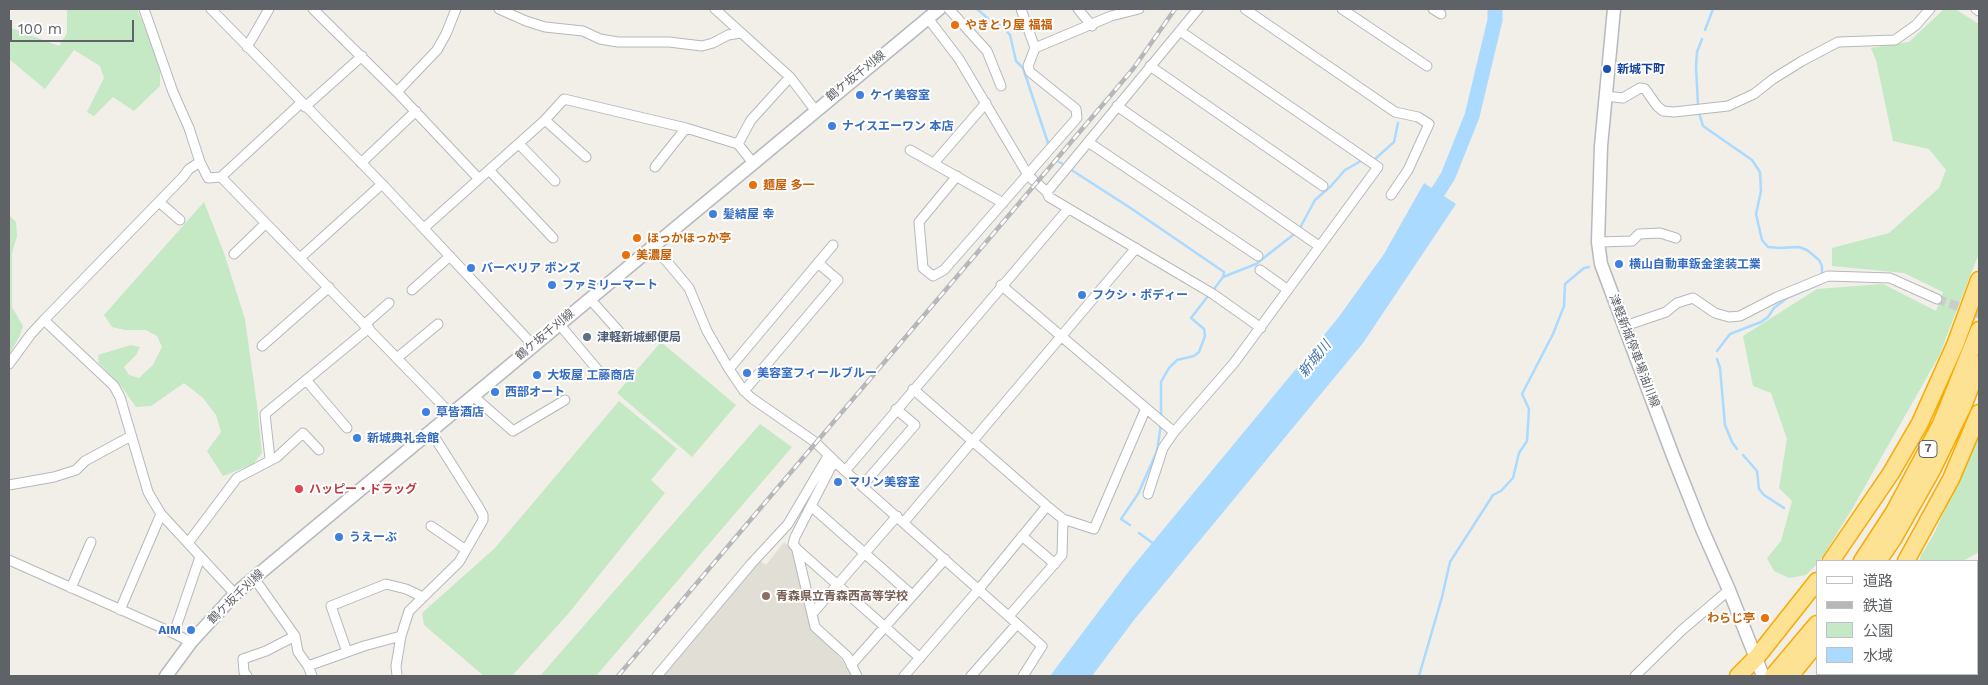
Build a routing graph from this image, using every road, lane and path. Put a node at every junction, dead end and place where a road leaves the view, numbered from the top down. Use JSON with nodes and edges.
{"nodes":[{"id":1,"x":144,"y":9,"type":"edge"},
{"id":2,"x":211,"y":9,"type":"edge"},
{"id":3,"x":269,"y":9,"type":"edge"},
{"id":4,"x":313,"y":9,"type":"edge"},
{"id":5,"x":456,"y":9,"type":"edge"},
{"id":6,"x":499,"y":9,"type":"edge"},
{"id":7,"x":715,"y":9,"type":"edge"},
{"id":8,"x":939,"y":9,"type":"edge"},
{"id":9,"x":949,"y":9,"type":"edge"},
{"id":10,"x":1021,"y":9,"type":"edge"},
{"id":11,"x":1078,"y":9,"type":"edge"},
{"id":12,"x":1139,"y":9,"type":"edge"},
{"id":13,"x":1198,"y":9,"type":"edge"},
{"id":14,"x":1245,"y":9,"type":"edge"},
{"id":15,"x":1342,"y":9,"type":"edge"},
{"id":16,"x":1614,"y":9,"type":"edge"},
{"id":17,"x":1930,"y":9,"type":"edge"},
{"id":18,"x":1976,"y":9,"type":"edge"},
{"id":19,"x":1979,"y":11,"type":"edge"},
{"id":20,"x":516,"y":12,"type":"edge"},
{"id":21,"x":927,"y":18,"type":"junction"},
{"id":22,"x":1092,"y":26,"type":"junction"},
{"id":23,"x":1180,"y":31,"type":"junction"},
{"id":24,"x":741,"y":33,"type":"junction"},
{"id":25,"x":247,"y":47,"type":"junction"},
{"id":26,"x":1034,"y":48,"type":"junction"},
{"id":27,"x":362,"y":56,"type":"junction"},
{"id":28,"x":1150,"y":66,"type":"junction"},
{"id":29,"x":1426,"y":66,"type":"dead end"},
{"id":30,"x":790,"y":77,"type":"junction"},
{"id":31,"x":1001,"y":86,"type":"dead end"},
{"id":32,"x":397,"y":92,"type":"junction"},
{"id":33,"x":1605,"y":96,"type":"junction"},
{"id":34,"x":986,"y":103,"type":"junction"},
{"id":35,"x":303,"y":105,"type":"junction"},
{"id":36,"x":1117,"y":106,"type":"junction"},
{"id":37,"x":816,"y":110,"type":"junction"},
{"id":38,"x":416,"y":111,"type":"junction"},
{"id":39,"x":545,"y":120,"type":"junction"},
{"id":40,"x":686,"y":128,"type":"junction"},
{"id":41,"x":1088,"y":142,"type":"junction"},
{"id":42,"x":519,"y":144,"type":"junction"},
{"id":43,"x":738,"y":144,"type":"junction"},
{"id":44,"x":910,"y":150,"type":"dead end"},
{"id":45,"x":586,"y":157,"type":"dead end"},
{"id":46,"x":200,"y":162,"type":"junction"},
{"id":47,"x":361,"y":163,"type":"junction"},
{"id":48,"x":753,"y":163,"type":"junction"},
{"id":49,"x":934,"y":163,"type":"junction"},
{"id":50,"x":655,"y":167,"type":"dead end"},
{"id":51,"x":489,"y":170,"type":"junction"},
{"id":52,"x":221,"y":176,"type":"junction"},
{"id":53,"x":957,"y":176,"type":"junction"},
{"id":54,"x":479,"y":179,"type":"junction"},
{"id":55,"x":1033,"y":179,"type":"junction"},
{"id":56,"x":555,"y":181,"type":"dead end"},
{"id":57,"x":382,"y":184,"type":"junction"},
{"id":58,"x":1324,"y":186,"type":"dead end"},
{"id":59,"x":1047,"y":192,"type":"junction"},
{"id":60,"x":1391,"y":195,"type":"dead end"},
{"id":61,"x":159,"y":202,"type":"junction"},
{"id":62,"x":1003,"y":203,"type":"junction"},
{"id":63,"x":1068,"y":209,"type":"junction"},
{"id":64,"x":180,"y":220,"type":"dead end"},
{"id":65,"x":265,"y":224,"type":"junction"},
{"id":66,"x":424,"y":228,"type":"junction"},
{"id":67,"x":553,"y":238,"type":"dead end"},
{"id":68,"x":1676,"y":238,"type":"dead end"},
{"id":69,"x":1598,"y":242,"type":"junction"},
{"id":70,"x":653,"y":245,"type":"junction"},
{"id":71,"x":833,"y":245,"type":"dead end"},
{"id":72,"x":1319,"y":246,"type":"junction"},
{"id":73,"x":1136,"y":248,"type":"junction"},
{"id":74,"x":234,"y":254,"type":"dead end"},
{"id":75,"x":450,"y":256,"type":"junction"},
{"id":76,"x":1258,"y":256,"type":"dead end"},
{"id":77,"x":300,"y":258,"type":"junction"},
{"id":78,"x":818,"y":263,"type":"junction"},
{"id":79,"x":1260,"y":270,"type":"dead end"},
{"id":80,"x":1979,"y":280,"type":"edge"},
{"id":81,"x":1001,"y":286,"type":"junction"},
{"id":82,"x":329,"y":287,"type":"junction"},
{"id":83,"x":412,"y":290,"type":"dead end"},
{"id":84,"x":1288,"y":290,"type":"junction"},
{"id":85,"x":589,"y":298,"type":"junction"},
{"id":86,"x":1937,"y":299,"type":"tunnel mouth"},
{"id":87,"x":389,"y":303,"type":"dead end"},
{"id":88,"x":44,"y":320,"type":"junction"},
{"id":89,"x":438,"y":324,"type":"dead end"},
{"id":90,"x":558,"y":324,"type":"junction"},
{"id":91,"x":366,"y":326,"type":"junction"},
{"id":92,"x":1625,"y":326,"type":"junction"},
{"id":93,"x":1261,"y":328,"type":"junction"},
{"id":94,"x":1979,"y":330,"type":"edge"},
{"id":95,"x":622,"y":336,"type":"dead end"},
{"id":96,"x":1061,"y":336,"type":"junction"},
{"id":97,"x":533,"y":345,"type":"junction"},
{"id":98,"x":262,"y":346,"type":"dead end"},
{"id":99,"x":398,"y":358,"type":"junction"},
{"id":100,"x":9,"y":364,"type":"edge"},
{"id":101,"x":1979,"y":364,"type":"edge"},
{"id":102,"x":729,"y":370,"type":"junction"},
{"id":103,"x":602,"y":375,"type":"dead end"},
{"id":104,"x":306,"y":380,"type":"junction"},
{"id":105,"x":913,"y":389,"type":"junction"},
{"id":106,"x":744,"y":391,"type":"junction"},
{"id":107,"x":473,"y":396,"type":"junction"},
{"id":108,"x":565,"y":400,"type":"dead end"},
{"id":109,"x":1146,"y":408,"type":"junction"},
{"id":110,"x":896,"y":409,"type":"junction"},
{"id":111,"x":450,"y":413,"type":"junction"},
{"id":112,"x":1979,"y":413,"type":"edge"},
{"id":113,"x":348,"y":428,"type":"dead end"},
{"id":114,"x":430,"y":430,"type":"junction"},
{"id":115,"x":1174,"y":432,"type":"junction"},
{"id":116,"x":131,"y":436,"type":"junction"},
{"id":117,"x":972,"y":441,"type":"junction"},
{"id":118,"x":319,"y":450,"type":"dead end"},
{"id":119,"x":831,"y":458,"type":"junction"},
{"id":120,"x":270,"y":459,"type":"junction"},
{"id":121,"x":845,"y":471,"type":"junction"},
{"id":122,"x":9,"y":485,"type":"edge"},
{"id":123,"x":862,"y":486,"type":"junction"},
{"id":124,"x":1148,"y":494,"type":"dead end"},
{"id":125,"x":811,"y":506,"type":"junction"},
{"id":126,"x":1047,"y":506,"type":"junction"},
{"id":127,"x":161,"y":514,"type":"junction"},
{"id":128,"x":1063,"y":518,"type":"junction"},
{"id":129,"x":900,"y":519,"type":"junction"},
{"id":130,"x":431,"y":526,"type":"dead end"},
{"id":131,"x":1022,"y":536,"type":"junction"},
{"id":132,"x":91,"y":542,"type":"dead end"},
{"id":133,"x":188,"y":543,"type":"junction"},
{"id":134,"x":797,"y":549,"type":"junction"},
{"id":135,"x":466,"y":550,"type":"junction"},
{"id":136,"x":865,"y":553,"type":"junction"},
{"id":137,"x":200,"y":557,"type":"junction"},
{"id":138,"x":1909,"y":558,"type":"edge"},
{"id":139,"x":945,"y":559,"type":"junction"},
{"id":140,"x":9,"y":560,"type":"edge"},
{"id":141,"x":1833,"y":560,"type":"edge"},
{"id":142,"x":1863,"y":560,"type":"edge"},
{"id":143,"x":1879,"y":560,"type":"edge"},
{"id":144,"x":1055,"y":564,"type":"junction"},
{"id":145,"x":254,"y":578,"type":"junction"},
{"id":146,"x":1816,"y":582,"type":"edge"},
{"id":147,"x":837,"y":585,"type":"junction"},
{"id":148,"x":71,"y":588,"type":"junction"},
{"id":149,"x":979,"y":589,"type":"junction"},
{"id":150,"x":1729,"y":590,"type":"junction"},
{"id":151,"x":235,"y":594,"type":"junction"},
{"id":152,"x":912,"y":595,"type":"junction"},
{"id":153,"x":423,"y":597,"type":"junction"},
{"id":154,"x":120,"y":610,"type":"junction"},
{"id":155,"x":812,"y":614,"type":"junction"},
{"id":156,"x":1009,"y":616,"type":"junction"},
{"id":157,"x":1017,"y":624,"type":"junction"},
{"id":158,"x":1816,"y":625,"type":"edge"},
{"id":159,"x":885,"y":627,"type":"junction"},
{"id":160,"x":174,"y":634,"type":"junction"},
{"id":161,"x":296,"y":636,"type":"junction"},
{"id":162,"x":401,"y":636,"type":"junction"},
{"id":163,"x":191,"y":642,"type":"junction"},
{"id":164,"x":1816,"y":644,"type":"edge"},
{"id":165,"x":347,"y":652,"type":"junction"},
{"id":166,"x":920,"y":658,"type":"junction"},
{"id":167,"x":1756,"y":658,"type":"junction"},
{"id":168,"x":851,"y":665,"type":"junction"},
{"id":169,"x":308,"y":666,"type":"junction"},
{"id":170,"x":1781,"y":674,"type":"edge"},
{"id":171,"x":166,"y":676,"type":"edge"},
{"id":172,"x":247,"y":676,"type":"edge"},
{"id":173,"x":312,"y":676,"type":"edge"},
{"id":174,"x":397,"y":676,"type":"edge"},
{"id":175,"x":657,"y":676,"type":"edge"},
{"id":176,"x":857,"y":676,"type":"edge"},
{"id":177,"x":904,"y":676,"type":"edge"},
{"id":178,"x":971,"y":676,"type":"edge"},
{"id":179,"x":1023,"y":676,"type":"edge"},
{"id":180,"x":1635,"y":676,"type":"edge"},
{"id":181,"x":1738,"y":676,"type":"edge"},
{"id":182,"x":1763,"y":676,"type":"edge"}],
"edges":[{"from":1,"to":46,"type":"street"},
{"from":2,"to":25,"type":"street"},
{"from":3,"to":25,"type":"street"},
{"from":4,"to":27,"type":"street"},
{"from":5,"to":32,"type":"street"},
{"from":6,"to":20,"type":"street"},
{"from":7,"to":24,"type":"street"},
{"from":8,"to":21,"type":"main road","name":"鶴ケ坂千刈線"},
{"from":9,"to":31,"type":"street"},
{"from":10,"to":26,"type":"street"},
{"from":11,"to":22,"type":"street"},
{"from":12,"to":22,"type":"street"},
{"from":13,"to":23,"type":"street"},
{"from":14,"to":60,"type":"street"},
{"from":15,"to":29,"type":"street"},
{"from":16,"to":33,"type":"main road","name":"津軽新城停車場油川線"},
{"from":17,"to":33,"type":"street"},
{"from":18,"to":19,"type":"street"},
{"from":20,"to":24,"type":"street"},
{"from":21,"to":34,"type":"street"},
{"from":21,"to":37,"type":"main road","name":"鶴ケ坂千刈線"},
{"from":22,"to":26,"type":"street"},
{"from":23,"to":28,"type":"street"},
{"from":23,"to":72,"type":"street"},
{"from":24,"to":30,"type":"street"},
{"from":25,"to":35,"type":"street"},
{"from":26,"to":55,"type":"street"},
{"from":27,"to":32,"type":"street"},
{"from":27,"to":35,"type":"street"},
{"from":28,"to":36,"type":"street"},
{"from":28,"to":58,"type":"street"},
{"from":30,"to":37,"type":"street"},
{"from":30,"to":43,"type":"street"},
{"from":32,"to":38,"type":"street"},
{"from":33,"to":69,"type":"main road","name":"津軽新城停車場油川線"},
{"from":34,"to":49,"type":"street"},
{"from":34,"to":55,"type":"street"},
{"from":35,"to":47,"type":"street"},
{"from":35,"to":52,"type":"street"},
{"from":36,"to":41,"type":"street"},
{"from":36,"to":72,"type":"street"},
{"from":37,"to":48,"type":"main road","name":"鶴ケ坂千刈線"},
{"from":38,"to":47,"type":"street"},
{"from":38,"to":54,"type":"street"},
{"from":39,"to":40,"type":"street"},
{"from":39,"to":42,"type":"street"},
{"from":39,"to":45,"type":"street"},
{"from":40,"to":43,"type":"street"},
{"from":40,"to":50,"type":"street"},
{"from":41,"to":59,"type":"street"},
{"from":41,"to":76,"type":"street"},
{"from":42,"to":51,"type":"street"},
{"from":42,"to":56,"type":"street"},
{"from":43,"to":48,"type":"street"},
{"from":44,"to":49,"type":"street"},
{"from":46,"to":52,"type":"street"},
{"from":46,"to":61,"type":"street"},
{"from":47,"to":57,"type":"street"},
{"from":48,"to":70,"type":"main road","name":"鶴ケ坂千刈線"},
{"from":49,"to":53,"type":"street"},
{"from":51,"to":54,"type":"street"},
{"from":51,"to":67,"type":"street"},
{"from":52,"to":65,"type":"street"},
{"from":53,"to":62,"type":"street"},
{"from":53,"to":62,"type":"street"},
{"from":54,"to":66,"type":"street"},
{"from":55,"to":59,"type":"street"},
{"from":55,"to":62,"type":"street"},
{"from":57,"to":66,"type":"street"},
{"from":57,"to":77,"type":"street"},
{"from":59,"to":63,"type":"street"},
{"from":61,"to":64,"type":"street"},
{"from":61,"to":88,"type":"street"},
{"from":63,"to":73,"type":"street"},
{"from":63,"to":81,"type":"street"},
{"from":65,"to":74,"type":"street"},
{"from":65,"to":77,"type":"street"},
{"from":66,"to":75,"type":"street"},
{"from":68,"to":69,"type":"street"},
{"from":69,"to":92,"type":"main road","name":"津軽新城停車場油川線"},
{"from":70,"to":85,"type":"main road","name":"鶴ケ坂千刈線"},
{"from":70,"to":102,"type":"street"},
{"from":71,"to":78,"type":"street"},
{"from":72,"to":84,"type":"street"},
{"from":73,"to":93,"type":"street"},
{"from":73,"to":96,"type":"street"},
{"from":75,"to":83,"type":"street"},
{"from":75,"to":97,"type":"street"},
{"from":77,"to":82,"type":"street"},
{"from":78,"to":102,"type":"street"},
{"from":78,"to":106,"type":"street"},
{"from":79,"to":84,"type":"street"},
{"from":80,"to":141,"type":"highway"},
{"from":81,"to":96,"type":"street"},
{"from":81,"to":105,"type":"street"},
{"from":82,"to":91,"type":"street"},
{"from":82,"to":98,"type":"street"},
{"from":84,"to":93,"type":"street"},
{"from":85,"to":90,"type":"main road","name":"鶴ケ坂千刈線"},
{"from":85,"to":95,"type":"street"},
{"from":86,"to":92,"type":"street"},
{"from":87,"to":91,"type":"street"},
{"from":88,"to":100,"type":"street"},
{"from":88,"to":116,"type":"street"},
{"from":89,"to":99,"type":"street"},
{"from":90,"to":97,"type":"main road","name":"鶴ケ坂千刈線"},
{"from":90,"to":103,"type":"street"},
{"from":91,"to":99,"type":"street"},
{"from":91,"to":104,"type":"street"},
{"from":92,"to":150,"type":"main road","name":"津軽新城停車場油川線"},
{"from":93,"to":115,"type":"street"},
{"from":94,"to":142,"type":"highway","number":"7"},
{"from":96,"to":109,"type":"street"},
{"from":96,"to":117,"type":"street"},
{"from":97,"to":107,"type":"main road","name":"鶴ケ坂千刈線"},
{"from":99,"to":111,"type":"street"},
{"from":101,"to":143,"type":"highway","number":"7"},
{"from":102,"to":106,"type":"street"},
{"from":104,"to":113,"type":"street"},
{"from":104,"to":120,"type":"street"},
{"from":105,"to":110,"type":"street"},
{"from":105,"to":117,"type":"street"},
{"from":106,"to":119,"type":"street"},
{"from":107,"to":108,"type":"street"},
{"from":107,"to":111,"type":"main road","name":"鶴ケ坂千刈線"},
{"from":109,"to":115,"type":"street"},
{"from":109,"to":128,"type":"street"},
{"from":110,"to":121,"type":"street"},
{"from":110,"to":123,"type":"street"},
{"from":111,"to":114,"type":"main road","name":"鶴ケ坂千刈線"},
{"from":112,"to":138,"type":"highway"},
{"from":114,"to":135,"type":"street"},
{"from":114,"to":145,"type":"main road","name":"鶴ケ坂千刈線"},
{"from":115,"to":124,"type":"street"},
{"from":116,"to":122,"type":"street"},
{"from":116,"to":127,"type":"street"},
{"from":117,"to":126,"type":"street"},
{"from":117,"to":129,"type":"street"},
{"from":118,"to":120,"type":"street"},
{"from":119,"to":121,"type":"street"},
{"from":119,"to":125,"type":"street"},
{"from":119,"to":175,"type":"street"},
{"from":120,"to":133,"type":"street"},
{"from":121,"to":123,"type":"street"},
{"from":123,"to":129,"type":"street"},
{"from":125,"to":134,"type":"street"},
{"from":125,"to":136,"type":"street"},
{"from":126,"to":128,"type":"street"},
{"from":126,"to":131,"type":"street"},
{"from":127,"to":133,"type":"street"},
{"from":127,"to":154,"type":"street"},
{"from":128,"to":144,"type":"street"},
{"from":129,"to":136,"type":"street"},
{"from":129,"to":139,"type":"street"},
{"from":130,"to":135,"type":"street"},
{"from":131,"to":144,"type":"street"},
{"from":131,"to":149,"type":"street"},
{"from":132,"to":148,"type":"street"},
{"from":133,"to":137,"type":"street"},
{"from":134,"to":147,"type":"street"},
{"from":134,"to":155,"type":"street"},
{"from":135,"to":153,"type":"street"},
{"from":136,"to":147,"type":"street"},
{"from":136,"to":152,"type":"street"},
{"from":137,"to":151,"type":"street"},
{"from":137,"to":160,"type":"street"},
{"from":139,"to":149,"type":"street"},
{"from":139,"to":152,"type":"street"},
{"from":140,"to":148,"type":"street"},
{"from":144,"to":156,"type":"street"},
{"from":145,"to":151,"type":"main road","name":"鶴ケ坂千刈線"},
{"from":145,"to":161,"type":"street"},
{"from":146,"to":167,"type":"highway"},
{"from":147,"to":155,"type":"street"},
{"from":147,"to":159,"type":"street"},
{"from":148,"to":154,"type":"street"},
{"from":149,"to":156,"type":"street"},
{"from":149,"to":166,"type":"street"},
{"from":150,"to":167,"type":"main road","name":"津軽新城停車場油川線"},
{"from":150,"to":180,"type":"street"},
{"from":151,"to":163,"type":"main road","name":"鶴ケ坂千刈線"},
{"from":152,"to":159,"type":"street"},
{"from":153,"to":162,"type":"street"},
{"from":153,"to":165,"type":"street"},
{"from":154,"to":160,"type":"street"},
{"from":155,"to":168,"type":"street"},
{"from":156,"to":157,"type":"street"},
{"from":157,"to":178,"type":"street"},
{"from":157,"to":179,"type":"street"},
{"from":158,"to":170,"type":"highway"},
{"from":159,"to":166,"type":"street"},
{"from":159,"to":168,"type":"street"},
{"from":160,"to":163,"type":"street"},
{"from":161,"to":169,"type":"street"},
{"from":161,"to":172,"type":"street"},
{"from":162,"to":165,"type":"street"},
{"from":162,"to":174,"type":"street"},
{"from":163,"to":171,"type":"main road","name":"鶴ケ坂千刈線"},
{"from":164,"to":170,"type":"highway"},
{"from":165,"to":169,"type":"street"},
{"from":166,"to":177,"type":"street"},
{"from":167,"to":181,"type":"highway"},
{"from":167,"to":182,"type":"main road","name":"津軽新城停車場油川線"},
{"from":168,"to":176,"type":"street"},
{"from":169,"to":173,"type":"street"}]}
